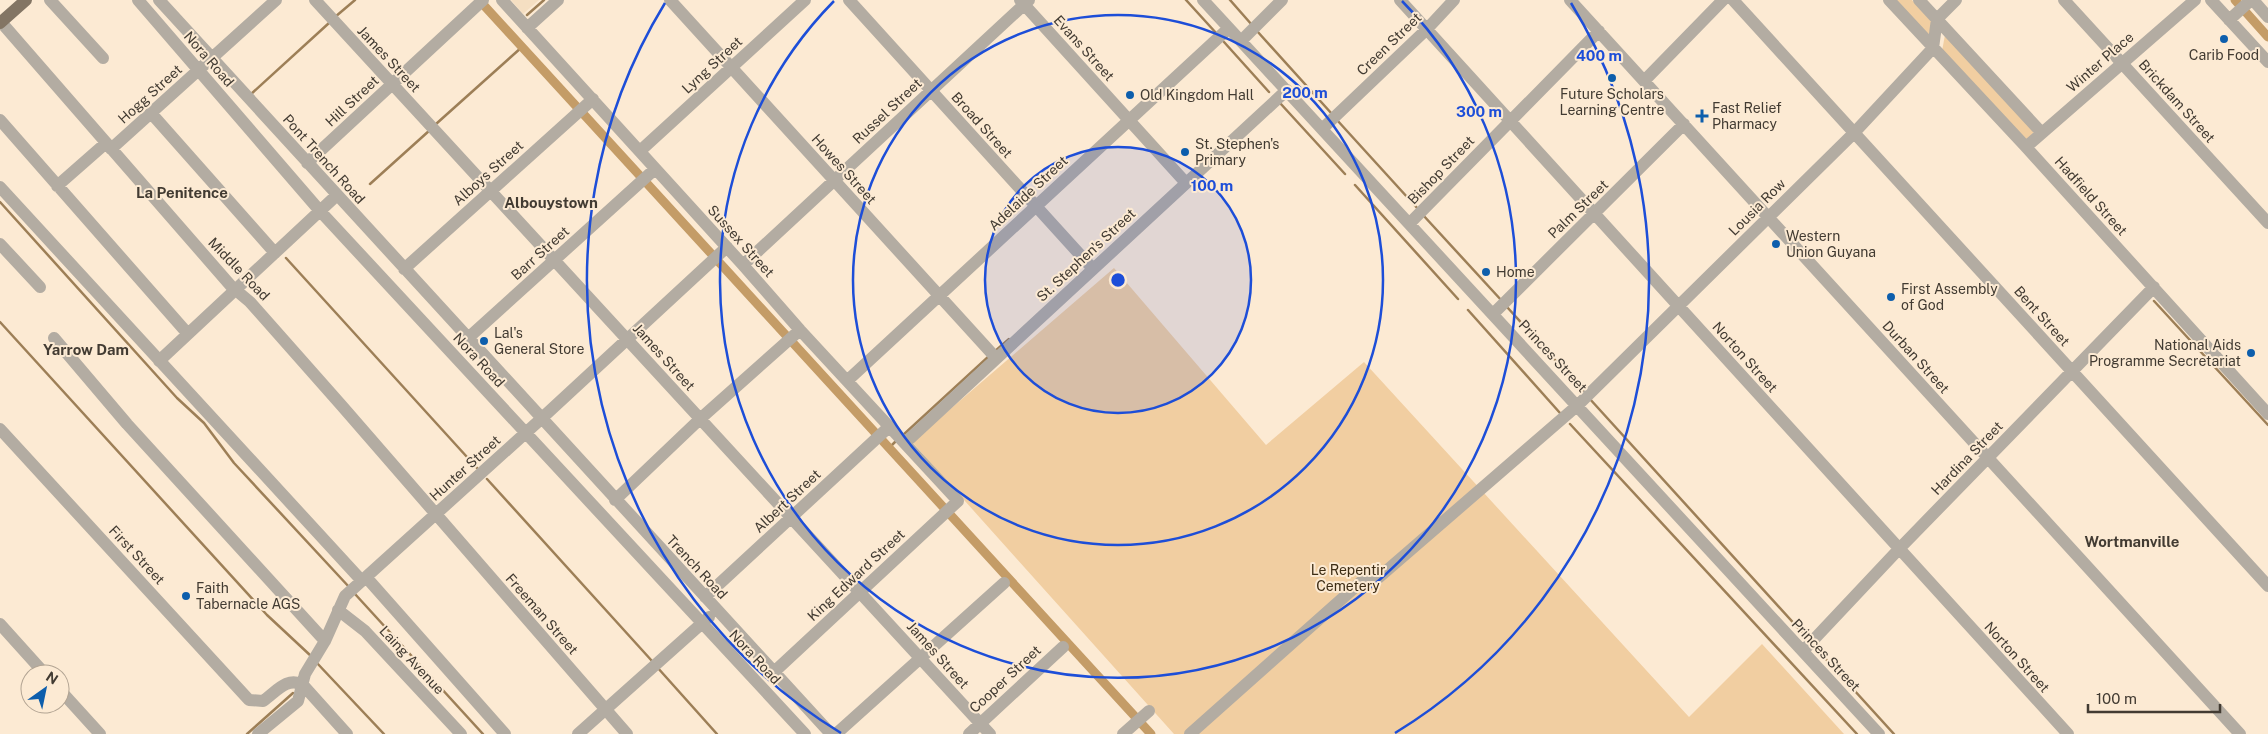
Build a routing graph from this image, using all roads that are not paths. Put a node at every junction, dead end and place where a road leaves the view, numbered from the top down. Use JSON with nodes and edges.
{"nodes":[{"id":1,"x":26,"y":0,"type":"edge"},
{"id":2,"x":50,"y":0,"type":"edge"},
{"id":3,"x":138,"y":0,"type":"edge"},
{"id":4,"x":159,"y":0,"type":"edge"},
{"id":5,"x":276,"y":0,"type":"edge"},
{"id":6,"x":315,"y":0,"type":"edge"},
{"id":7,"x":483,"y":0,"type":"edge"},
{"id":8,"x":502,"y":0,"type":"edge"},
{"id":9,"x":558,"y":0,"type":"edge"},
{"id":10,"x":670,"y":0,"type":"edge"},
{"id":11,"x":805,"y":0,"type":"edge"},
{"id":12,"x":849,"y":0,"type":"edge"},
{"id":13,"x":1203,"y":0,"type":"edge"},
{"id":14,"x":1282,"y":0,"type":"edge"},
{"id":15,"x":1400,"y":0,"type":"edge"},
{"id":16,"x":1454,"y":0,"type":"edge"},
{"id":17,"x":1570,"y":0,"type":"edge"},
{"id":18,"x":1723,"y":0,"type":"edge"},
{"id":19,"x":1733,"y":0,"type":"edge"},
{"id":20,"x":1889,"y":0,"type":"edge"},
{"id":21,"x":1920,"y":0,"type":"edge"},
{"id":22,"x":1956,"y":0,"type":"edge"},
{"id":23,"x":2064,"y":0,"type":"edge"},
{"id":24,"x":2196,"y":0,"type":"edge"},
{"id":25,"x":2211,"y":0,"type":"edge"},
{"id":26,"x":2251,"y":0,"type":"edge"},
{"id":27,"x":1025,"y":1,"type":"edge"},
{"id":28,"x":2234,"y":16,"type":"junction"},
{"id":29,"x":2268,"y":17,"type":"edge"},
{"id":30,"x":1937,"y":19,"type":"junction"},
{"id":31,"x":1,"y":23,"type":"edge"},
{"id":32,"x":527,"y":28,"type":"junction"},
{"id":33,"x":1229,"y":28,"type":"junction"},
{"id":34,"x":1427,"y":29,"type":"junction"},
{"id":35,"x":1598,"y":31,"type":"junction"},
{"id":36,"x":1242,"y":41,"type":"junction"},
{"id":37,"x":1933,"y":48,"type":"junction"},
{"id":38,"x":102,"y":58,"type":"dead end"},
{"id":39,"x":212,"y":59,"type":"junction"},
{"id":40,"x":2268,"y":62,"type":"edge"},
{"id":41,"x":2122,"y":63,"type":"junction"},
{"id":42,"x":732,"y":67,"type":"junction"},
{"id":43,"x":199,"y":70,"type":"junction"},
{"id":44,"x":1644,"y":81,"type":"junction"},
{"id":45,"x":392,"y":84,"type":"junction"},
{"id":46,"x":1286,"y":90,"type":"junction"},
{"id":47,"x":931,"y":91,"type":"junction"},
{"id":48,"x":590,"y":102,"type":"junction"},
{"id":49,"x":151,"y":113,"type":"junction"},
{"id":50,"x":0,"y":120,"type":"edge"},
{"id":51,"x":1129,"y":120,"type":"junction"},
{"id":52,"x":1510,"y":121,"type":"junction"},
{"id":53,"x":1684,"y":124,"type":"junction"},
{"id":54,"x":1326,"y":126,"type":"junction"},
{"id":55,"x":2042,"y":132,"type":"junction"},
{"id":56,"x":1854,"y":133,"type":"junction"},
{"id":57,"x":109,"y":146,"type":"junction"},
{"id":58,"x":2026,"y":147,"type":"junction"},
{"id":59,"x":640,"y":152,"type":"junction"},
{"id":60,"x":308,"y":163,"type":"junction"},
{"id":61,"x":652,"y":172,"type":"junction"},
{"id":62,"x":834,"y":181,"type":"junction"},
{"id":63,"x":1186,"y":183,"type":"junction"},
{"id":64,"x":57,"y":186,"type":"junction"},
{"id":65,"x":0,"y":187,"type":"edge"},
{"id":66,"x":491,"y":191,"type":"junction"},
{"id":67,"x":337,"y":195,"type":"junction"},
{"id":68,"x":1036,"y":206,"type":"junction"},
{"id":69,"x":320,"y":211,"type":"junction"},
{"id":70,"x":1595,"y":214,"type":"junction"},
{"id":71,"x":1768,"y":216,"type":"junction"},
{"id":72,"x":1412,"y":221,"type":"junction"},
{"id":73,"x":2268,"y":223,"type":"edge"},
{"id":74,"x":0,"y":244,"type":"edge"},
{"id":75,"x":723,"y":250,"type":"junction"},
{"id":76,"x":275,"y":253,"type":"junction"},
{"id":77,"x":555,"y":261,"type":"junction"},
{"id":78,"x":743,"y":265,"type":"junction"},
{"id":79,"x":404,"y":269,"type":"junction"},
{"id":80,"x":1093,"y":269,"type":"junction"},
{"id":81,"x":40,"y":287,"type":"dead end"},
{"id":82,"x":2154,"y":288,"type":"junction"},
{"id":83,"x":234,"y":290,"type":"junction"},
{"id":84,"x":939,"y":296,"type":"junction"},
{"id":85,"x":1678,"y":306,"type":"junction"},
{"id":86,"x":1495,"y":311,"type":"junction"},
{"id":87,"x":800,"y":330,"type":"junction"},
{"id":88,"x":188,"y":334,"type":"junction"},
{"id":89,"x":54,"y":338,"type":"dead end"},
{"id":90,"x":467,"y":339,"type":"junction"},
{"id":91,"x":628,"y":339,"type":"junction"},
{"id":92,"x":996,"y":358,"type":"junction"},
{"id":93,"x":159,"y":361,"type":"junction"},
{"id":94,"x":2072,"y":371,"type":"junction"},
{"id":95,"x":848,"y":380,"type":"junction"},
{"id":96,"x":1580,"y":403,"type":"junction"},
{"id":97,"x":2268,"y":412,"type":"edge"},
{"id":98,"x":541,"y":419,"type":"junction"},
{"id":99,"x":700,"y":419,"type":"junction"},
{"id":100,"x":890,"y":426,"type":"junction"},
{"id":101,"x":0,"y":429,"type":"edge"},
{"id":102,"x":526,"y":433,"type":"junction"},
{"id":103,"x":905,"y":442,"type":"junction"},
{"id":104,"x":1988,"y":458,"type":"junction"},
{"id":105,"x":615,"y":500,"type":"junction"},
{"id":106,"x":958,"y":501,"type":"joint"},
{"id":107,"x":436,"y":513,"type":"junction"},
{"id":108,"x":791,"y":517,"type":"junction"},
{"id":109,"x":1899,"y":549,"type":"junction"},
{"id":110,"x":1004,"y":583,"type":"dead end"},
{"id":111,"x":357,"y":585,"type":"junction"},
{"id":112,"x":2268,"y":586,"type":"edge"},
{"id":113,"x":860,"y":592,"type":"junction"},
{"id":114,"x":705,"y":597,"type":"junction"},
{"id":115,"x":338,"y":610,"type":"junction"},
{"id":116,"x":717,"y":610,"type":"junction"},
{"id":117,"x":703,"y":622,"type":"junction"},
{"id":118,"x":0,"y":624,"type":"edge"},
{"id":119,"x":325,"y":641,"type":"junction"},
{"id":120,"x":1063,"y":647,"type":"dead end"},
{"id":121,"x":1803,"y":652,"type":"junction"},
{"id":122,"x":920,"y":658,"type":"junction"},
{"id":123,"x":36,"y":664,"type":"edge"},
{"id":124,"x":774,"y":672,"type":"junction"},
{"id":125,"x":303,"y":685,"type":"junction"},
{"id":126,"x":70,"y":701,"type":"edge"},
{"id":127,"x":605,"y":711,"type":"junction"},
{"id":128,"x":1149,"y":711,"type":"dead end"},
{"id":129,"x":980,"y":723,"type":"junction"},
{"id":130,"x":100,"y":734,"type":"edge"},
{"id":131,"x":258,"y":734,"type":"edge"},
{"id":132,"x":348,"y":734,"type":"edge"},
{"id":133,"x":461,"y":734,"type":"edge"},
{"id":134,"x":506,"y":734,"type":"edge"},
{"id":135,"x":578,"y":734,"type":"edge"},
{"id":136,"x":627,"y":734,"type":"edge"},
{"id":137,"x":805,"y":734,"type":"edge"},
{"id":138,"x":831,"y":734,"type":"edge"},
{"id":139,"x":836,"y":734,"type":"edge"},
{"id":140,"x":969,"y":734,"type":"edge"},
{"id":141,"x":990,"y":734,"type":"edge"},
{"id":142,"x":1122,"y":734,"type":"edge"},
{"id":143,"x":1190,"y":734,"type":"edge"},
{"id":144,"x":1879,"y":734,"type":"edge"},
{"id":145,"x":2068,"y":734,"type":"edge"},
{"id":146,"x":2240,"y":734,"type":"edge"}],
"edges":[{"from":1,"to":31,"type":"main road"},
{"from":2,"to":38,"type":"street"},
{"from":3,"to":43,"type":"street","name":"Nora Road"},
{"from":4,"to":39,"type":"street","name":"Pont Trench Road"},
{"from":5,"to":39,"type":"street","name":"Hogg Street"},
{"from":6,"to":45,"type":"street","name":"James Street"},
{"from":7,"to":45,"type":"street","name":"Hill Street"},
{"from":8,"to":32,"type":"street","name":"Sussex Street"},
{"from":9,"to":32,"type":"street"},
{"from":10,"to":42,"type":"street","name":"Howes Street"},
{"from":11,"to":42,"type":"street","name":"Lyng Street"},
{"from":12,"to":47,"type":"street","name":"Broad Street"},
{"from":13,"to":33,"type":"street","name":"Princes Street"},
{"from":14,"to":36,"type":"street"},
{"from":15,"to":34,"type":"street","name":"Norton Street"},
{"from":16,"to":34,"type":"street","name":"Creen Street"},
{"from":17,"to":35,"type":"street","name":"Durban Street"},
{"from":18,"to":44,"type":"street"},
{"from":19,"to":56,"type":"street","name":"Bent Street"},
{"from":20,"to":37,"type":"street","name":"Hadfield Street"},
{"from":21,"to":30,"type":"street"},
{"from":22,"to":30,"type":"street"},
{"from":23,"to":41,"type":"street","name":"Brickdam Street"},
{"from":24,"to":41,"type":"street","name":"Winter Place"},
{"from":25,"to":28,"type":"street"},
{"from":26,"to":28,"type":"street"},
{"from":26,"to":29,"type":"street"},
{"from":27,"to":47,"type":"street","name":"Russel Street"},
{"from":27,"to":51,"type":"street","name":"Evans Street"},
{"from":28,"to":40,"type":"street"},
{"from":30,"to":37,"type":"street"},
{"from":30,"to":55,"type":"street"},
{"from":31,"to":57,"type":"street","name":"Middle Road"},
{"from":32,"to":48,"type":"street","name":"Sussex Street"},
{"from":33,"to":36,"type":"street","name":"Princes Street"},
{"from":33,"to":51,"type":"street","name":"Adelaide Street"},
{"from":34,"to":52,"type":"street","name":"Norton Street"},
{"from":34,"to":54,"type":"street","name":"Creen Street"},
{"from":35,"to":44,"type":"street","name":"Durban Street"},
{"from":35,"to":52,"type":"street","name":"Bishop Street"},
{"from":36,"to":46,"type":"street","name":"Princes Street"},
{"from":37,"to":56,"type":"street","name":"Lousia Row"},
{"from":37,"to":58,"type":"street","name":"Hadfield Street"},
{"from":39,"to":43,"type":"street","name":"Hogg Street"},
{"from":39,"to":60,"type":"street","name":"Pont Trench Road"},
{"from":41,"to":55,"type":"street","name":"Winter Place"},
{"from":41,"to":73,"type":"street","name":"Brickdam Street"},
{"from":42,"to":59,"type":"street","name":"Lyng Street"},
{"from":42,"to":62,"type":"street","name":"Howes Street"},
{"from":43,"to":49,"type":"street","name":"Hogg Street"},
{"from":43,"to":69,"type":"street","name":"Nora Road"},
{"from":44,"to":53,"type":"street","name":"Durban Street"},
{"from":45,"to":60,"type":"street","name":"Hill Street"},
{"from":45,"to":66,"type":"street","name":"James Street"},
{"from":46,"to":54,"type":"street","name":"Princes Street"},
{"from":46,"to":63,"type":"street","name":"St. Stephen's Street"},
{"from":47,"to":62,"type":"street","name":"Russel Street"},
{"from":47,"to":68,"type":"street","name":"Broad Street"},
{"from":48,"to":59,"type":"street","name":"Sussex Street"},
{"from":48,"to":66,"type":"street","name":"Alboys Street"},
{"from":49,"to":57,"type":"street","name":"Hogg Street"},
{"from":49,"to":76,"type":"street"},
{"from":50,"to":64,"type":"street"},
{"from":51,"to":63,"type":"street","name":"Evans Street"},
{"from":51,"to":68,"type":"street","name":"Adelaide Street"},
{"from":52,"to":70,"type":"street","name":"Norton Street"},
{"from":52,"to":72,"type":"street","name":"Bishop Street"},
{"from":53,"to":70,"type":"street","name":"Palm Street"},
{"from":53,"to":71,"type":"street","name":"Durban Street"},
{"from":54,"to":72,"type":"street","name":"Princes Street"},
{"from":55,"to":58,"type":"street","name":"Winter Place"},
{"from":56,"to":71,"type":"street","name":"Lousia Row"},
{"from":56,"to":94,"type":"street","name":"Bent Street"},
{"from":57,"to":64,"type":"street","name":"Hogg Street"},
{"from":57,"to":83,"type":"street","name":"Middle Road"},
{"from":58,"to":82,"type":"street","name":"Hadfield Street"},
{"from":59,"to":61,"type":"street","name":"Sussex Street"},
{"from":60,"to":67,"type":"street","name":"Pont Trench Road"},
{"from":61,"to":75,"type":"street","name":"Sussex Street"},
{"from":61,"to":77,"type":"street","name":"Barr Street"},
{"from":62,"to":78,"type":"street","name":"Russel Street"},
{"from":62,"to":84,"type":"street","name":"Howes Street"},
{"from":63,"to":80,"type":"street","name":"St. Stephen's Street"},
{"from":64,"to":88,"type":"street"},
{"from":65,"to":93,"type":"street"},
{"from":66,"to":77,"type":"street","name":"James Street"},
{"from":66,"to":79,"type":"street","name":"Alboys Street"},
{"from":67,"to":69,"type":"street"},
{"from":67,"to":79,"type":"street","name":"Pont Trench Road"},
{"from":68,"to":80,"type":"street","name":"Broad Street"},
{"from":68,"to":84,"type":"street","name":"Adelaide Street"},
{"from":69,"to":76,"type":"street"},
{"from":69,"to":102,"type":"street","name":"Nora Road"},
{"from":70,"to":85,"type":"street","name":"Norton Street"},
{"from":70,"to":86,"type":"street","name":"Palm Street"},
{"from":71,"to":85,"type":"street","name":"Lousia Row"},
{"from":71,"to":104,"type":"street","name":"Durban Street"},
{"from":72,"to":86,"type":"street","name":"Princes Street"},
{"from":74,"to":81,"type":"street"},
{"from":75,"to":78,"type":"street","name":"Sussex Street"},
{"from":75,"to":91,"type":"street","name":"Hunter Street"},
{"from":76,"to":83,"type":"street"},
{"from":77,"to":90,"type":"street","name":"Barr Street"},
{"from":77,"to":91,"type":"street","name":"James Street"},
{"from":78,"to":87,"type":"street","name":"Sussex Street"},
{"from":79,"to":90,"type":"street","name":"Pont Trench Road"},
{"from":80,"to":92,"type":"street","name":"St. Stephen's Street"},
{"from":82,"to":94,"type":"street","name":"Hardina Street"},
{"from":82,"to":97,"type":"street","name":"Hadfield Street"},
{"from":83,"to":88,"type":"street"},
{"from":83,"to":107,"type":"street","name":"Middle Road"},
{"from":84,"to":92,"type":"street","name":"Howes Street"},
{"from":84,"to":95,"type":"street","name":"Adelaide Street"},
{"from":85,"to":96,"type":"street","name":"Lousia Row"},
{"from":85,"to":109,"type":"street","name":"Norton Street"},
{"from":86,"to":96,"type":"street","name":"Princes Street"},
{"from":87,"to":95,"type":"street","name":"Sussex Street"},
{"from":87,"to":99,"type":"street"},
{"from":88,"to":93,"type":"street"},
{"from":89,"to":119,"type":"street"},
{"from":90,"to":98,"type":"street","name":"Pont Trench Road"},
{"from":91,"to":98,"type":"street","name":"Hunter Street"},
{"from":91,"to":99,"type":"street","name":"James Street"},
{"from":92,"to":103,"type":"street","name":"St. Stephen's Street"},
{"from":93,"to":111,"type":"street"},
{"from":94,"to":104,"type":"street","name":"Hardina Street"},
{"from":94,"to":112,"type":"street","name":"Bent Street"},
{"from":95,"to":100,"type":"street","name":"Sussex Street"},
{"from":96,"to":121,"type":"street","name":"Princes Street"},
{"from":96,"to":143,"type":"street","name":"Lousia Row"},
{"from":98,"to":102,"type":"street","name":"Hunter Street"},
{"from":98,"to":105,"type":"street","name":"Trench Road"},
{"from":99,"to":105,"type":"street"},
{"from":99,"to":108,"type":"street","name":"James Street"},
{"from":100,"to":103,"type":"street","name":"Sussex Street"},
{"from":100,"to":108,"type":"street","name":"Albert Street"},
{"from":101,"to":125,"type":"street","name":"First Street"},
{"from":102,"to":107,"type":"street","name":"Hunter Street"},
{"from":102,"to":117,"type":"street","name":"Nora Road"},
{"from":103,"to":106,"type":"street","name":"Sussex Street"},
{"from":104,"to":109,"type":"street","name":"Hardina Street"},
{"from":104,"to":146,"type":"street","name":"Durban Street"},
{"from":105,"to":114,"type":"street","name":"Trench Road"},
{"from":106,"to":113,"type":"street","name":"King Edward Street"},
{"from":107,"to":111,"type":"street","name":"Hunter Street"},
{"from":107,"to":127,"type":"street","name":"Freeman Street"},
{"from":108,"to":113,"type":"street","name":"James Street"},
{"from":108,"to":114,"type":"street","name":"Albert Street"},
{"from":109,"to":121,"type":"street","name":"Hardina Street"},
{"from":109,"to":145,"type":"street","name":"Norton Street"},
{"from":110,"to":122,"type":"street"},
{"from":111,"to":115,"type":"street","name":"Hunter Street"},
{"from":111,"to":134,"type":"street"},
{"from":113,"to":122,"type":"street","name":"James Street"},
{"from":113,"to":124,"type":"street","name":"King Edward Street"},
{"from":114,"to":116,"type":"street","name":"Trench Road"},
{"from":115,"to":119,"type":"street","name":"Hunter Street"},
{"from":115,"to":133,"type":"street","name":"Laing Avenue"},
{"from":116,"to":117,"type":"street"},
{"from":116,"to":124,"type":"street","name":"Trench Road"},
{"from":117,"to":127,"type":"street"},
{"from":117,"to":137,"type":"street","name":"Nora Road"},
{"from":118,"to":123,"type":"street"},
{"from":119,"to":125,"type":"street","name":"Hunter Street"},
{"from":120,"to":129,"type":"street","name":"Cooper Street"},
{"from":121,"to":144,"type":"street","name":"Princes Street"},
{"from":122,"to":129,"type":"street","name":"James Street"},
{"from":122,"to":139,"type":"street"},
{"from":124,"to":138,"type":"street","name":"Trench Road"},
{"from":125,"to":131,"type":"street","name":"Hunter Street"},
{"from":125,"to":132,"type":"street"},
{"from":126,"to":130,"type":"street"},
{"from":127,"to":135,"type":"street"},
{"from":127,"to":136,"type":"street","name":"Freeman Street"},
{"from":128,"to":142,"type":"street"},
{"from":129,"to":140,"type":"street","name":"Cooper Street"},
{"from":129,"to":141,"type":"street","name":"James Street"}]}
